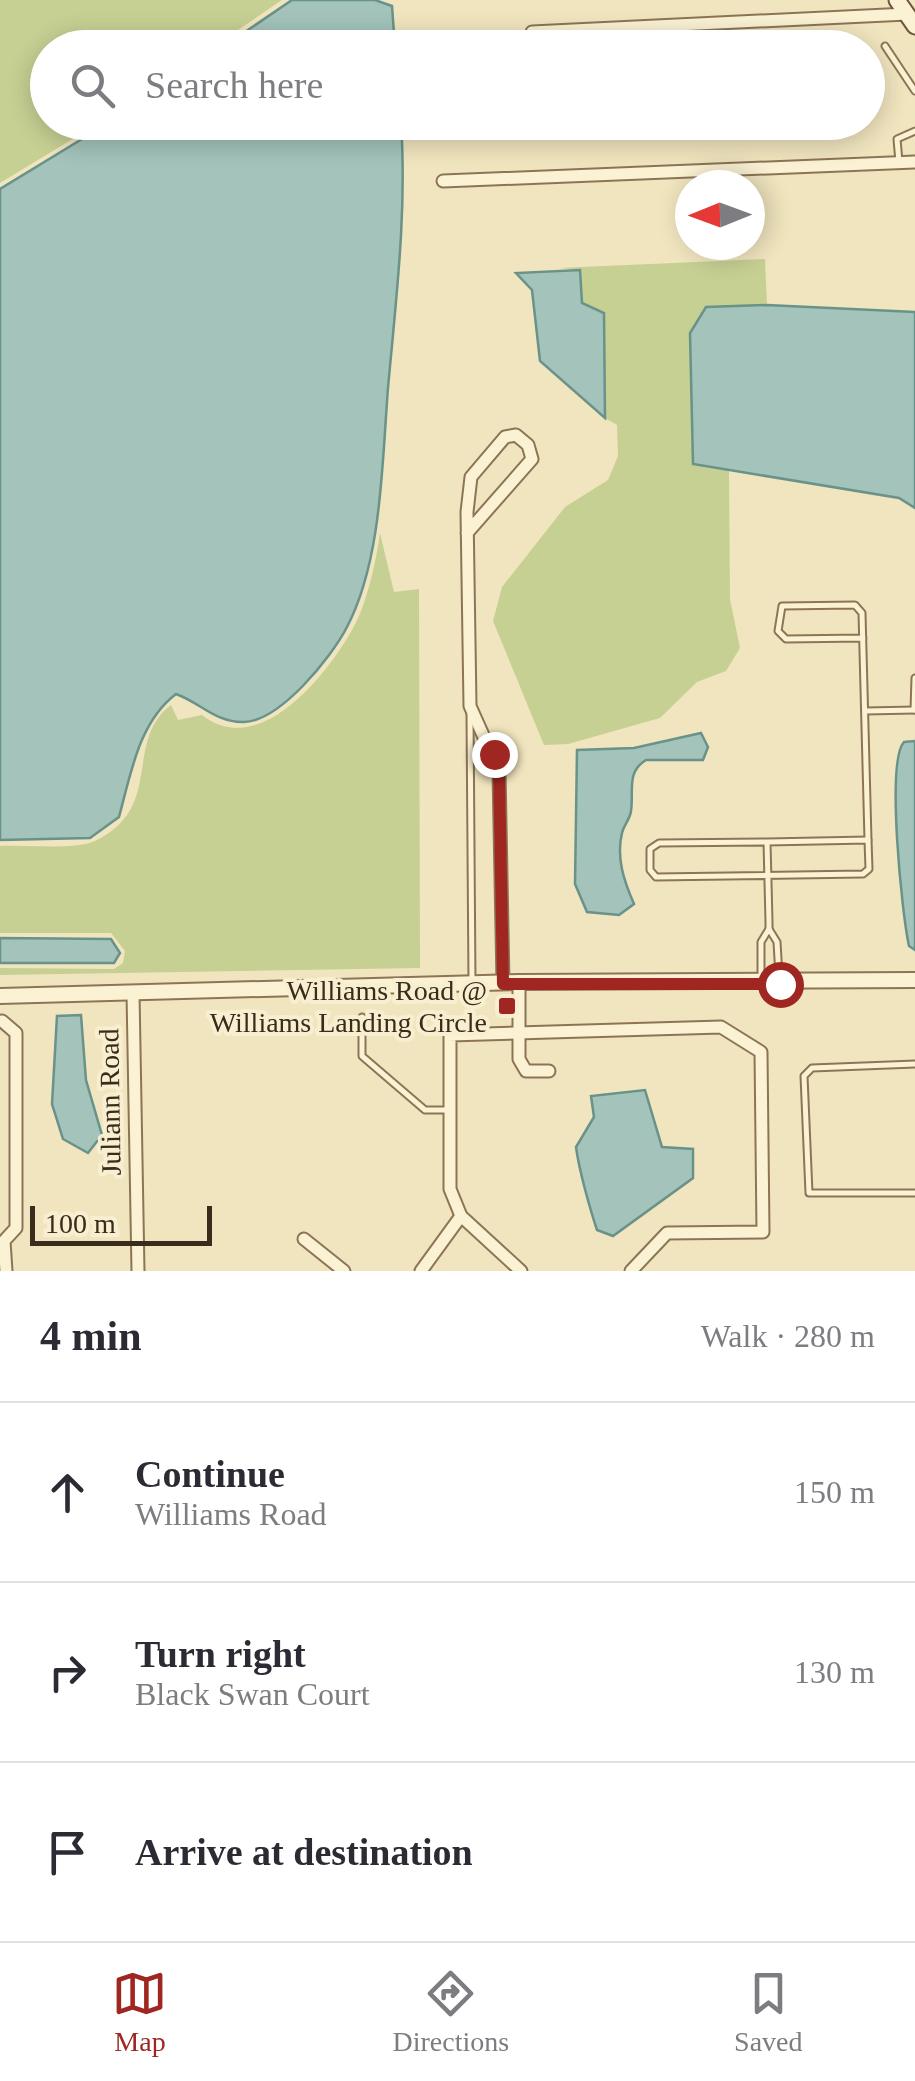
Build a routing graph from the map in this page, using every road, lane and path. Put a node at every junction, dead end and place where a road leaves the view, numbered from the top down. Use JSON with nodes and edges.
{"nodes":[{"id":1,"x":906,"y":13,"type":"edge"},
{"id":2,"x":571,"y":30,"type":"edge"},
{"id":3,"x":885,"y":46,"type":"dead end"},
{"id":4,"x":915,"y":92,"type":"edge"},
{"id":5,"x":915,"y":131,"type":"edge"},
{"id":6,"x":915,"y":162,"type":"edge"},
{"id":7,"x":899,"y":163,"type":"junction"},
{"id":8,"x":443,"y":181,"type":"dead end"},
{"id":9,"x":467,"y":533,"type":"junction"},
{"id":10,"x":863,"y":638,"type":"junction"},
{"id":11,"x":915,"y":678,"type":"edge"},
{"id":12,"x":470,"y":706,"type":"junction"},
{"id":13,"x":915,"y":710,"type":"edge"},
{"id":14,"x":865,"y":711,"type":"junction"},
{"id":15,"x":868,"y":840,"type":"junction"},
{"id":16,"x":767,"y":842,"type":"junction"},
{"id":17,"x":768,"y":874,"type":"junction"},
{"id":18,"x":770,"y":930,"type":"junction"},
{"id":19,"x":915,"y":980,"type":"edge"},
{"id":20,"x":511,"y":983,"type":"junction"},
{"id":21,"x":761,"y":984,"type":"junction"},
{"id":22,"x":780,"y":984,"type":"junction"},
{"id":23,"x":472,"y":985,"type":"junction"},
{"id":24,"x":133,"y":992,"type":"junction"},
{"id":25,"x":1,"y":996,"type":"edge"},
{"id":26,"x":362,"y":1017,"type":"dead end"},
{"id":27,"x":1,"y":1022,"type":"edge"},
{"id":28,"x":520,"y":1033,"type":"junction"},
{"id":29,"x":915,"y":1064,"type":"edge"},
{"id":30,"x":549,"y":1071,"type":"dead end"},
{"id":31,"x":450,"y":1110,"type":"junction"},
{"id":32,"x":915,"y":1192,"type":"edge"},
{"id":33,"x":461,"y":1216,"type":"junction"},
{"id":34,"x":304,"y":1239,"type":"dead end"},
{"id":35,"x":2,"y":1246,"type":"edge"},
{"id":36,"x":6,"y":1271,"type":"edge"},
{"id":37,"x":138,"y":1271,"type":"edge"},
{"id":38,"x":344,"y":1271,"type":"edge"},
{"id":39,"x":421,"y":1271,"type":"edge"},
{"id":40,"x":522,"y":1271,"type":"edge"},
{"id":41,"x":631,"y":1271,"type":"edge"}],
"edges":[{"from":1,"to":2,"type":"street"},
{"from":3,"to":4,"type":"lane"},
{"from":5,"to":7,"type":"lane"},
{"from":6,"to":7,"type":"street"},
{"from":7,"to":8,"type":"street"},
{"from":9,"to":9,"type":"street"},
{"from":9,"to":12,"type":"street"},
{"from":10,"to":10,"type":"lane"},
{"from":10,"to":14,"type":"lane"},
{"from":11,"to":13,"type":"lane"},
{"from":12,"to":20,"type":"street"},
{"from":12,"to":23,"type":"lane"},
{"from":13,"to":14,"type":"lane"},
{"from":14,"to":15,"type":"lane"},
{"from":15,"to":16,"type":"lane"},
{"from":15,"to":17,"type":"lane"},
{"from":16,"to":17,"type":"lane"},
{"from":16,"to":17,"type":"lane"},
{"from":17,"to":18,"type":"lane"},
{"from":18,"to":21,"type":"lane"},
{"from":18,"to":22,"type":"lane"},
{"from":19,"to":22,"type":"street"},
{"from":20,"to":21,"type":"street"},
{"from":20,"to":23,"type":"street"},
{"from":20,"to":28,"type":"street"},
{"from":21,"to":22,"type":"street"},
{"from":23,"to":24,"type":"street"},
{"from":24,"to":25,"type":"street"},
{"from":24,"to":37,"type":"street","name":"Juliann Road"},
{"from":25,"to":27,"type":"street"},
{"from":26,"to":31,"type":"lane"},
{"from":27,"to":35,"type":"street"},
{"from":28,"to":30,"type":"street"},
{"from":28,"to":31,"type":"street"},
{"from":28,"to":41,"type":"street"},
{"from":29,"to":32,"type":"lane"},
{"from":31,"to":33,"type":"street"},
{"from":33,"to":39,"type":"street"},
{"from":33,"to":40,"type":"street"},
{"from":34,"to":38,"type":"street"},
{"from":35,"to":36,"type":"street"}]}
